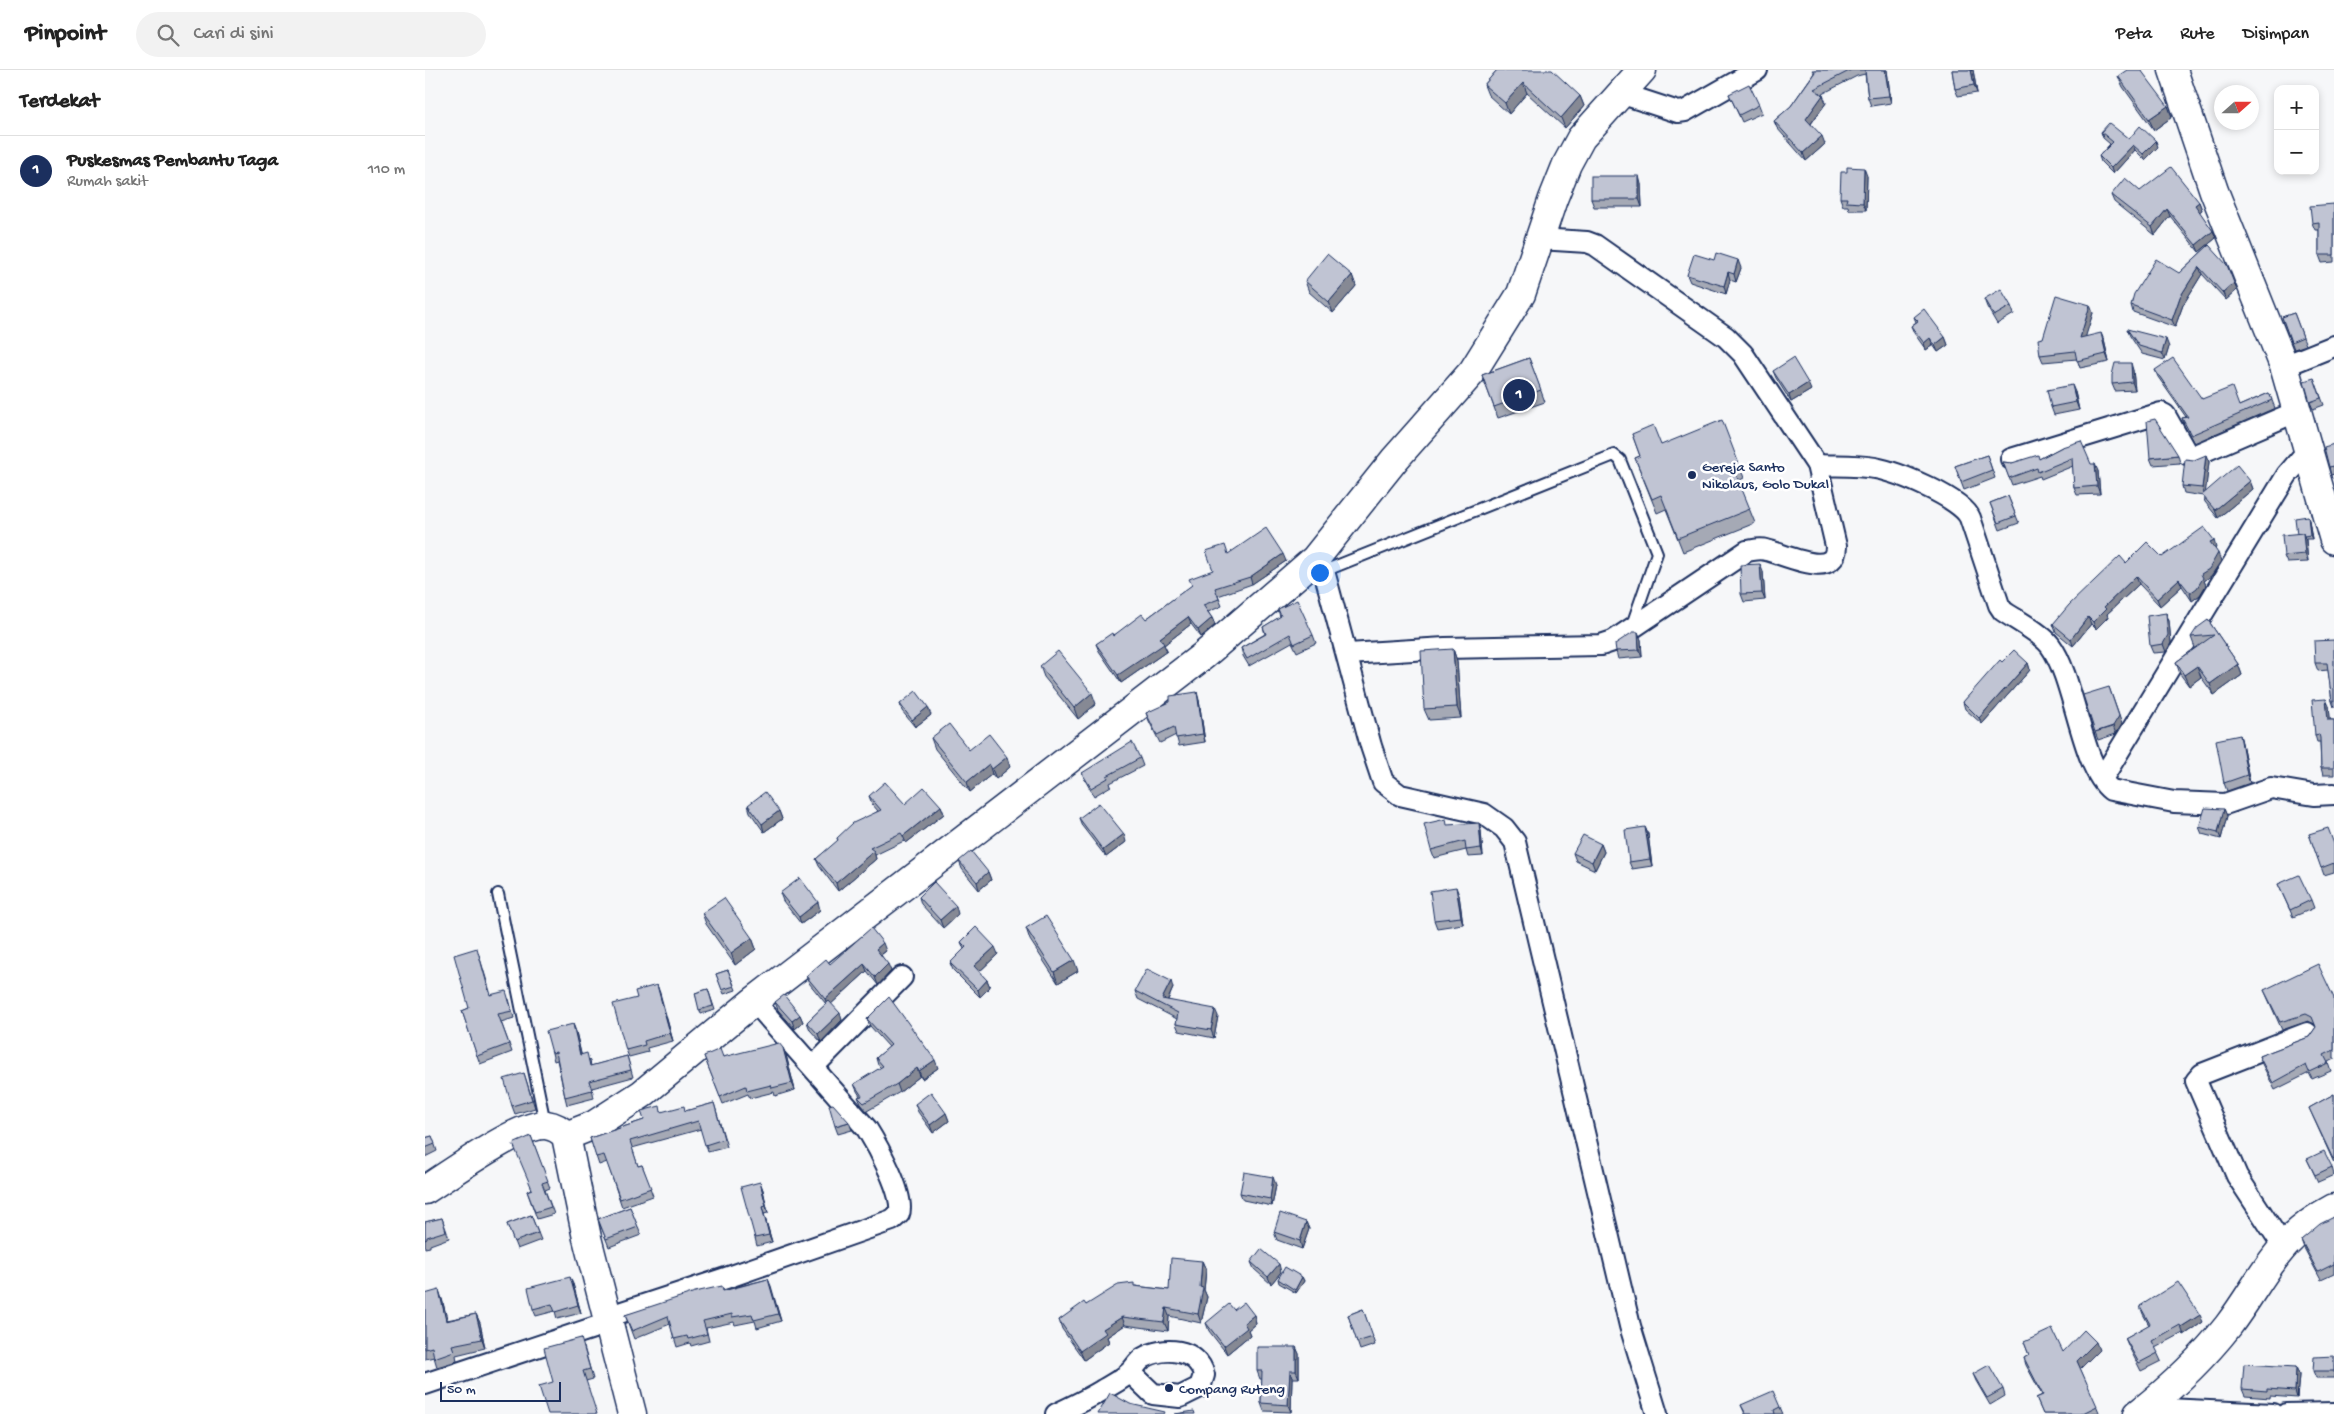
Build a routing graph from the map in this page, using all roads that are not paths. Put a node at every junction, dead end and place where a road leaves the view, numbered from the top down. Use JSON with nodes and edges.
{"nodes":[{"id":1,"x":1642,"y":70,"type":"edge"},
{"id":2,"x":1757,"y":70,"type":"edge"},
{"id":3,"x":2173,"y":70,"type":"edge"},
{"id":4,"x":1620,"y":93,"type":"junction"},
{"id":5,"x":1539,"y":239,"type":"junction"},
{"id":6,"x":2334,"y":346,"type":"edge"},
{"id":7,"x":2284,"y":366,"type":"junction"},
{"id":8,"x":2298,"y":411,"type":"junction"},
{"id":9,"x":2309,"y":449,"type":"junction"},
{"id":10,"x":2011,"y":458,"type":"dead end"},
{"id":11,"x":1817,"y":465,"type":"junction"},
{"id":12,"x":2334,"y":540,"type":"edge"},
{"id":13,"x":1320,"y":565,"type":"junction"},
{"id":14,"x":1630,"y":629,"type":"junction"},
{"id":15,"x":1348,"y":654,"type":"junction"},
{"id":16,"x":2102,"y":779,"type":"junction"},
{"id":17,"x":2334,"y":794,"type":"edge"},
{"id":18,"x":498,"y":894,"type":"dead end"},
{"id":19,"x":903,"y":977,"type":"dead end"},
{"id":20,"x":754,"y":1001,"type":"junction"},
{"id":21,"x":2307,"y":1033,"type":"dead end"},
{"id":22,"x":813,"y":1067,"type":"junction"},
{"id":23,"x":556,"y":1130,"type":"junction"},
{"id":24,"x":425,"y":1190,"type":"edge"},
{"id":25,"x":2334,"y":1208,"type":"edge"},
{"id":26,"x":2283,"y":1246,"type":"junction"},
{"id":27,"x":607,"y":1320,"type":"junction"},
{"id":28,"x":1130,"y":1372,"type":"dead end"},
{"id":29,"x":425,"y":1384,"type":"edge"},
{"id":30,"x":2141,"y":1411,"type":"edge"},
{"id":31,"x":629,"y":1413,"type":"edge"},
{"id":32,"x":2324,"y":1413,"type":"edge"},
{"id":33,"x":1056,"y":1414,"type":"edge"},
{"id":34,"x":1657,"y":1414,"type":"edge"},
{"id":35,"x":2273,"y":1414,"type":"edge"},
{"id":36,"x":2286,"y":1414,"type":"edge"}],
"edges":[{"from":1,"to":4,"type":"street"},
{"from":2,"to":4,"type":"street"},
{"from":3,"to":7,"type":"street"},
{"from":4,"to":5,"type":"street"},
{"from":5,"to":11,"type":"street"},
{"from":5,"to":13,"type":"street"},
{"from":6,"to":7,"type":"street"},
{"from":7,"to":8,"type":"street"},
{"from":8,"to":9,"type":"street"},
{"from":8,"to":10,"type":"street"},
{"from":9,"to":12,"type":"street"},
{"from":9,"to":16,"type":"street"},
{"from":11,"to":14,"type":"street"},
{"from":11,"to":16,"type":"street"},
{"from":13,"to":14,"type":"lane"},
{"from":13,"to":15,"type":"street"},
{"from":13,"to":20,"type":"street"},
{"from":14,"to":15,"type":"street"},
{"from":15,"to":34,"type":"street"},
{"from":16,"to":17,"type":"street"},
{"from":18,"to":23,"type":"lane"},
{"from":19,"to":22,"type":"street"},
{"from":20,"to":22,"type":"street"},
{"from":20,"to":23,"type":"street"},
{"from":21,"to":26,"type":"street"},
{"from":22,"to":27,"type":"street"},
{"from":23,"to":24,"type":"street"},
{"from":23,"to":27,"type":"street"},
{"from":25,"to":26,"type":"street"},
{"from":26,"to":30,"type":"street"},
{"from":27,"to":29,"type":"street"},
{"from":27,"to":31,"type":"street"},
{"from":28,"to":33,"type":"street"},
{"from":30,"to":35,"type":"street"},
{"from":32,"to":36,"type":"street"}]}
